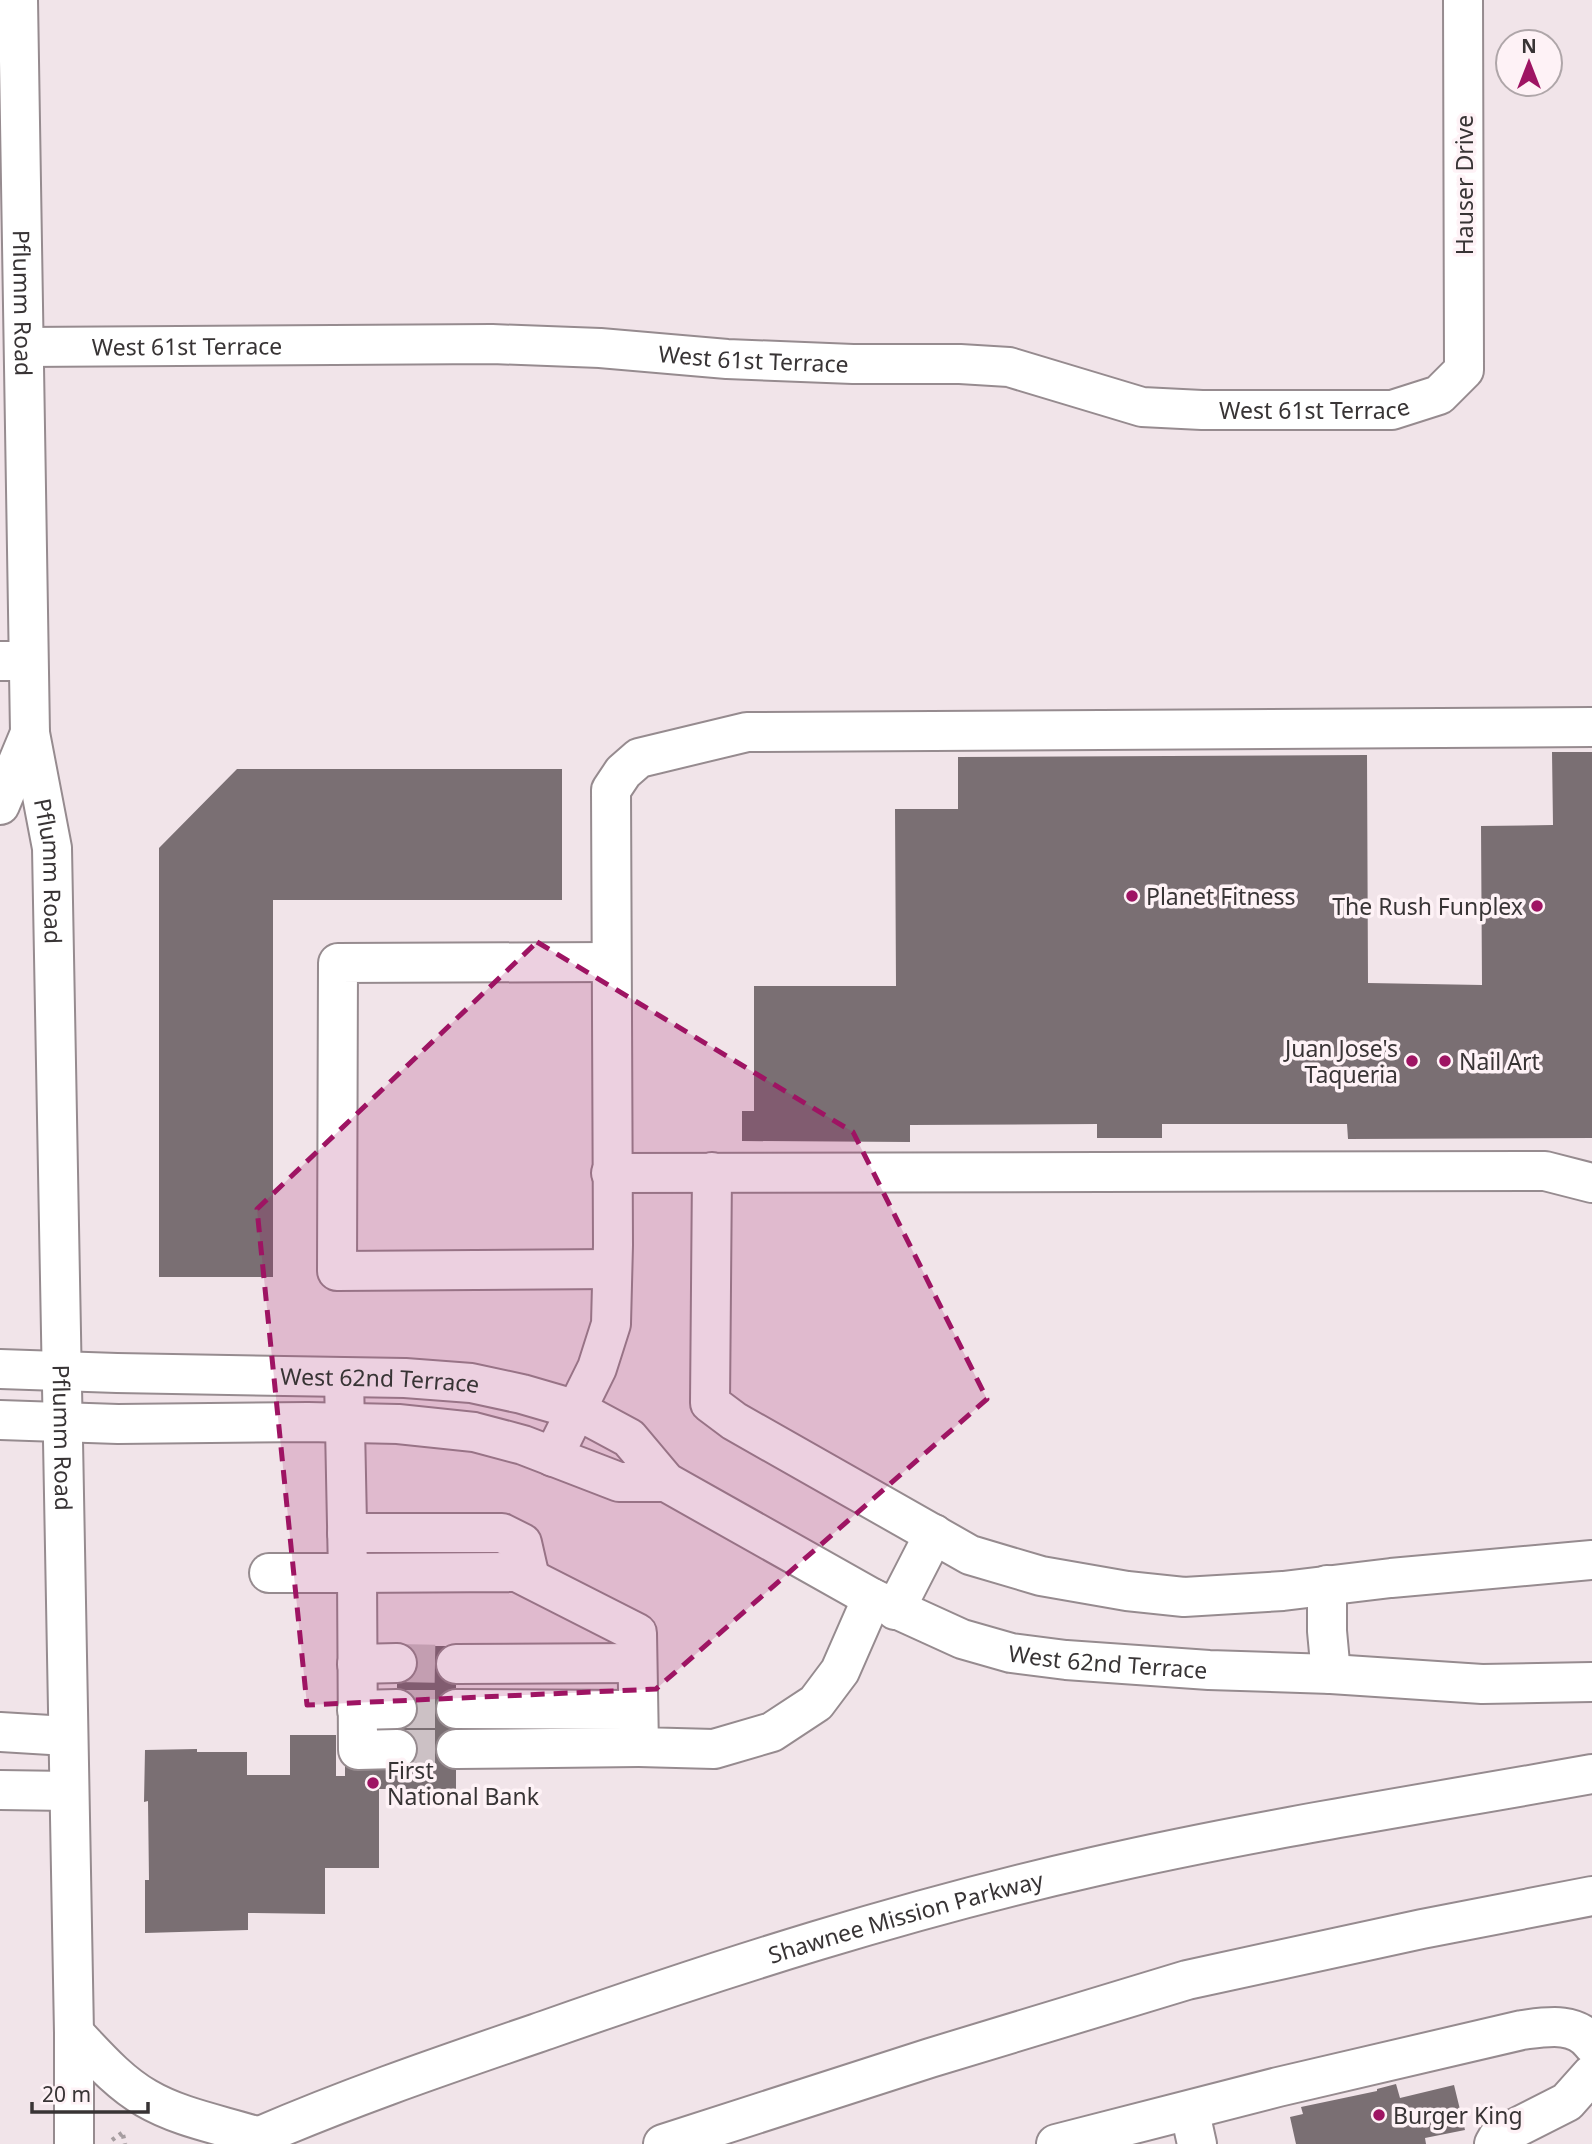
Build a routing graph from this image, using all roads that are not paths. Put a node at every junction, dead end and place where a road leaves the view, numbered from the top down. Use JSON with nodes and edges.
{"nodes":[{"id":1,"x":18,"y":0,"type":"edge"},
{"id":2,"x":1463,"y":0,"type":"edge"},
{"id":3,"x":24,"y":347,"type":"junction"},
{"id":4,"x":1465,"y":370,"type":"joint"},
{"id":5,"x":14,"y":661,"type":"edge"},
{"id":6,"x":1592,"y":727,"type":"edge"},
{"id":7,"x":30,"y":733,"type":"junction"},
{"id":8,"x":0,"y":804,"type":"edge"},
{"id":9,"x":611,"y":962,"type":"junction"},
{"id":10,"x":712,"y":1172,"type":"junction"},
{"id":11,"x":611,"y":1173,"type":"junction"},
{"id":12,"x":1592,"y":1183,"type":"edge"},
{"id":13,"x":612,"y":1269,"type":"junction"},
{"id":14,"x":0,"y":1369,"type":"edge"},
{"id":15,"x":62,"y":1371,"type":"junction"},
{"id":16,"x":344,"y":1378,"type":"junction"},
{"id":17,"x":577,"y":1410,"type":"junction"},
{"id":18,"x":0,"y":1420,"type":"edge"},
{"id":19,"x":63,"y":1422,"type":"junction"},
{"id":20,"x":344,"y":1423,"type":"junction"},
{"id":21,"x":553,"y":1457,"type":"junction"},
{"id":22,"x":666,"y":1482,"type":"junction"},
{"id":23,"x":347,"y":1533,"type":"junction"},
{"id":24,"x":934,"y":1534,"type":"junction"},
{"id":25,"x":1592,"y":1560,"type":"edge"},
{"id":26,"x":269,"y":1573,"type":"dead end"},
{"id":27,"x":353,"y":1573,"type":"junction"},
{"id":28,"x":530,"y":1578,"type":"junction"},
{"id":29,"x":1327,"y":1586,"type":"junction"},
{"id":30,"x":883,"y":1604,"type":"junction"},
{"id":31,"x":1331,"y":1674,"type":"junction"},
{"id":32,"x":1592,"y":1682,"type":"edge"},
{"id":33,"x":357,"y":1699,"type":"junction"},
{"id":34,"x":638,"y":1708,"type":"junction"},
{"id":35,"x":0,"y":1732,"type":"edge"},
{"id":36,"x":67,"y":1736,"type":"junction"},
{"id":37,"x":1592,"y":1774,"type":"edge"},
{"id":38,"x":0,"y":1790,"type":"edge"},
{"id":39,"x":69,"y":1791,"type":"junction"},
{"id":40,"x":1592,"y":1896,"type":"edge"},
{"id":41,"x":74,"y":2033,"type":"junction"},
{"id":42,"x":1592,"y":2044,"type":"edge"},
{"id":43,"x":1592,"y":2074,"type":"edge"},
{"id":44,"x":1278,"y":2087,"type":"junction"},
{"id":45,"x":1195,"y":2135,"type":"edge"},
{"id":46,"x":251,"y":2140,"type":"edge"},
{"id":47,"x":74,"y":2144,"type":"edge"},
{"id":48,"x":663,"y":2144,"type":"edge"},
{"id":49,"x":1056,"y":2144,"type":"edge"},
{"id":50,"x":1157,"y":2144,"type":"edge"},
{"id":51,"x":1494,"y":2144,"type":"edge"}],
"edges":[{"from":1,"to":3,"type":"main road","name":"Pflumm Road"},
{"from":2,"to":4,"type":"main road","name":"Hauser Drive"},
{"from":3,"to":4,"type":"main road","name":"West 61st Terrace"},
{"from":3,"to":5,"type":"main road","name":"Pflumm Road"},
{"from":5,"to":7,"type":"main road","name":"Pflumm Road"},
{"from":6,"to":9,"type":"main road"},
{"from":7,"to":8,"type":"main road","name":"Pflumm Road"},
{"from":7,"to":15,"type":"main road","name":"Pflumm Road"},
{"from":9,"to":11,"type":"main road"},
{"from":9,"to":13,"type":"main road"},
{"from":10,"to":11,"type":"main road"},
{"from":10,"to":12,"type":"main road"},
{"from":10,"to":24,"type":"main road"},
{"from":11,"to":13,"type":"main road"},
{"from":13,"to":17,"type":"main road"},
{"from":14,"to":15,"type":"main road","name":"West 62nd Terrace"},
{"from":15,"to":16,"type":"main road","name":"West 62nd Terrace"},
{"from":15,"to":19,"type":"main road","name":"Pflumm Road"},
{"from":16,"to":17,"type":"main road","name":"West 62nd Terrace"},
{"from":16,"to":20,"type":"main road"},
{"from":17,"to":21,"type":"main road"},
{"from":17,"to":22,"type":"main road","name":"West 62nd Terrace"},
{"from":18,"to":19,"type":"main road","name":"West 62nd Terrace"},
{"from":19,"to":20,"type":"main road","name":"West 62nd Terrace"},
{"from":19,"to":36,"type":"main road","name":"Pflumm Road"},
{"from":20,"to":21,"type":"main road","name":"West 62nd Terrace"},
{"from":20,"to":23,"type":"main road"},
{"from":21,"to":22,"type":"main road","name":"West 62nd Terrace"},
{"from":22,"to":30,"type":"main road","name":"West 62nd Terrace"},
{"from":23,"to":27,"type":"main road"},
{"from":23,"to":28,"type":"main road"},
{"from":24,"to":29,"type":"main road"},
{"from":24,"to":30,"type":"main road"},
{"from":25,"to":29,"type":"main road"},
{"from":26,"to":27,"type":"main road"},
{"from":27,"to":28,"type":"main road"},
{"from":27,"to":33,"type":"main road"},
{"from":28,"to":34,"type":"main road"},
{"from":29,"to":31,"type":"main road"},
{"from":30,"to":31,"type":"main road","name":"West 62nd Terrace"},
{"from":30,"to":34,"type":"main road"},
{"from":31,"to":32,"type":"main road","name":"West 62nd Terrace"},
{"from":33,"to":33,"type":"main road"},
{"from":34,"to":34,"type":"main road"},
{"from":35,"to":36,"type":"main road"},
{"from":36,"to":39,"type":"main road","name":"Pflumm Road"},
{"from":37,"to":46,"type":"main road","name":"Shawnee Mission Parkway"},
{"from":38,"to":39,"type":"main road"},
{"from":39,"to":41,"type":"main road","name":"Pflumm Road"},
{"from":40,"to":48,"type":"main road"},
{"from":41,"to":46,"type":"main road"},
{"from":41,"to":47,"type":"main road","name":"Pflumm Road"},
{"from":42,"to":44,"type":"main road"},
{"from":43,"to":51,"type":"main road"},
{"from":44,"to":45,"type":"main road"},
{"from":44,"to":49,"type":"main road"},
{"from":45,"to":50,"type":"main road"}]}
